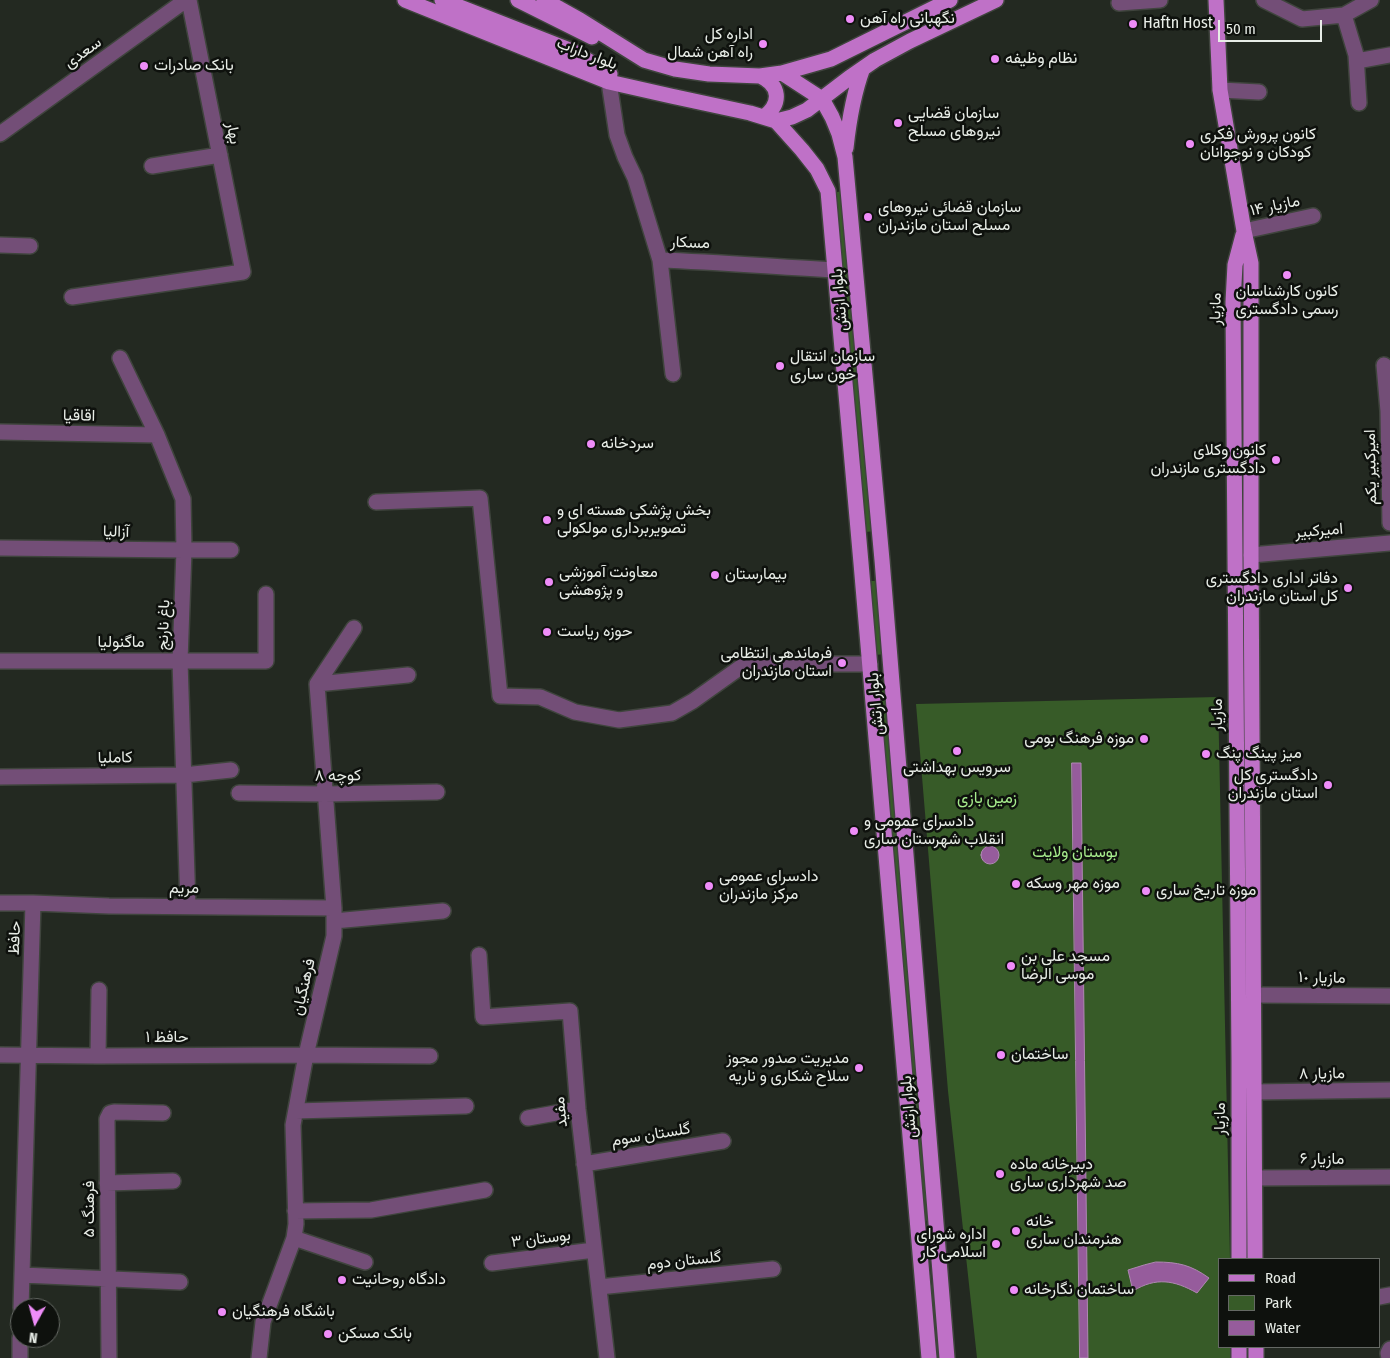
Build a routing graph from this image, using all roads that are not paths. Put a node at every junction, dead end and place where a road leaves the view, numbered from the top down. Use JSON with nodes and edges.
{"nodes":[{"id":1,"x":187,"y":0,"type":"edge"},
{"id":2,"x":405,"y":0,"type":"edge"},
{"id":3,"x":442,"y":0,"type":"edge"},
{"id":4,"x":518,"y":0,"type":"edge"},
{"id":5,"x":544,"y":0,"type":"edge"},
{"id":6,"x":950,"y":0,"type":"edge"},
{"id":7,"x":996,"y":0,"type":"edge"},
{"id":8,"x":1160,"y":0,"type":"edge"},
{"id":9,"x":1216,"y":0,"type":"edge"},
{"id":10,"x":1264,"y":0,"type":"edge"},
{"id":11,"x":1371,"y":0,"type":"edge"},
{"id":12,"x":1119,"y":3,"type":"dead end"},
{"id":13,"x":1344,"y":15,"type":"junction"},
{"id":14,"x":1390,"y":56,"type":"edge"},
{"id":15,"x":644,"y":60,"type":"junction"},
{"id":16,"x":1357,"y":61,"type":"junction"},
{"id":17,"x":863,"y":68,"type":"junction"},
{"id":18,"x":782,"y":73,"type":"junction"},
{"id":19,"x":760,"y":76,"type":"junction"},
{"id":20,"x":609,"y":82,"type":"junction"},
{"id":21,"x":633,"y":88,"type":"junction"},
{"id":22,"x":1220,"y":90,"type":"junction"},
{"id":23,"x":1259,"y":92,"type":"dead end"},
{"id":24,"x":822,"y":99,"type":"junction"},
{"id":25,"x":1359,"y":103,"type":"dead end"},
{"id":26,"x":770,"y":119,"type":"junction"},
{"id":27,"x":0,"y":134,"type":"edge"},
{"id":28,"x":220,"y":155,"type":"junction"},
{"id":29,"x":845,"y":157,"type":"junction"},
{"id":30,"x":152,"y":166,"type":"dead end"},
{"id":31,"x":1313,"y":216,"type":"dead end"},
{"id":32,"x":1244,"y":231,"type":"junction"},
{"id":33,"x":0,"y":246,"type":"edge"},
{"id":34,"x":30,"y":246,"type":"dead end"},
{"id":35,"x":660,"y":260,"type":"junction"},
{"id":36,"x":835,"y":270,"type":"junction"},
{"id":37,"x":1235,"y":276,"type":"junction"},
{"id":38,"x":1251,"y":276,"type":"junction"},
{"id":39,"x":72,"y":297,"type":"dead end"},
{"id":40,"x":120,"y":358,"type":"dead end"},
{"id":41,"x":1384,"y":365,"type":"dead end"},
{"id":42,"x":673,"y":374,"type":"dead end"},
{"id":43,"x":1389,"y":410,"type":"edge"},
{"id":44,"x":0,"y":432,"type":"edge"},
{"id":45,"x":157,"y":435,"type":"junction"},
{"id":46,"x":376,"y":502,"type":"dead end"},
{"id":47,"x":1390,"y":523,"type":"edge"},
{"id":48,"x":1390,"y":543,"type":"edge"},
{"id":49,"x":0,"y":548,"type":"edge"},
{"id":50,"x":184,"y":550,"type":"junction"},
{"id":51,"x":231,"y":550,"type":"dead end"},
{"id":52,"x":1251,"y":555,"type":"junction"},
{"id":53,"x":882,"y":562,"type":"junction"},
{"id":54,"x":862,"y":563,"type":"junction"},
{"id":55,"x":266,"y":594,"type":"dead end"},
{"id":56,"x":354,"y":628,"type":"dead end"},
{"id":57,"x":0,"y":661,"type":"edge"},
{"id":58,"x":180,"y":661,"type":"junction"},
{"id":59,"x":890,"y":662,"type":"junction"},
{"id":60,"x":870,"y":664,"type":"junction"},
{"id":61,"x":408,"y":674,"type":"dead end"},
{"id":62,"x":317,"y":684,"type":"junction"},
{"id":63,"x":1252,"y":698,"type":"junction"},
{"id":64,"x":1236,"y":699,"type":"junction"},
{"id":65,"x":230,"y":770,"type":"dead end"},
{"id":66,"x":184,"y":774,"type":"junction"},
{"id":67,"x":0,"y":777,"type":"edge"},
{"id":68,"x":437,"y":792,"type":"dead end"},
{"id":69,"x":239,"y":793,"type":"dead end"},
{"id":70,"x":325,"y":794,"type":"junction"},
{"id":71,"x":0,"y":903,"type":"edge"},
{"id":72,"x":33,"y":903,"type":"junction"},
{"id":73,"x":188,"y":906,"type":"junction"},
{"id":74,"x":443,"y":911,"type":"dead end"},
{"id":75,"x":334,"y":915,"type":"junction"},
{"id":76,"x":479,"y":955,"type":"dead end"},
{"id":77,"x":99,"y":990,"type":"dead end"},
{"id":78,"x":1254,"y":995,"type":"junction"},
{"id":79,"x":1390,"y":996,"type":"edge"},
{"id":80,"x":0,"y":1055,"type":"edge"},
{"id":81,"x":306,"y":1055,"type":"junction"},
{"id":82,"x":29,"y":1056,"type":"junction"},
{"id":83,"x":98,"y":1056,"type":"junction"},
{"id":84,"x":430,"y":1056,"type":"dead end"},
{"id":85,"x":1239,"y":1060,"type":"junction"},
{"id":86,"x":1254,"y":1060,"type":"junction"},
{"id":87,"x":1390,"y":1090,"type":"edge"},
{"id":88,"x":1254,"y":1092,"type":"junction"},
{"id":89,"x":466,"y":1106,"type":"dead end"},
{"id":90,"x":578,"y":1109,"type":"junction"},
{"id":91,"x":296,"y":1111,"type":"junction"},
{"id":92,"x":163,"y":1113,"type":"dead end"},
{"id":93,"x":528,"y":1118,"type":"dead end"},
{"id":94,"x":724,"y":1141,"type":"dead end"},
{"id":95,"x":584,"y":1164,"type":"junction"},
{"id":96,"x":1390,"y":1177,"type":"edge"},
{"id":97,"x":1255,"y":1178,"type":"junction"},
{"id":98,"x":173,"y":1180,"type":"dead end"},
{"id":99,"x":107,"y":1183,"type":"junction"},
{"id":100,"x":485,"y":1190,"type":"dead end"},
{"id":101,"x":295,"y":1211,"type":"junction"},
{"id":102,"x":294,"y":1238,"type":"junction"},
{"id":103,"x":938,"y":1241,"type":"junction"},
{"id":104,"x":919,"y":1243,"type":"junction"},
{"id":105,"x":594,"y":1250,"type":"junction"},
{"id":106,"x":1238,"y":1258,"type":"edge"},
{"id":107,"x":1255,"y":1258,"type":"edge"},
{"id":108,"x":366,"y":1262,"type":"dead end"},
{"id":109,"x":492,"y":1263,"type":"dead end"},
{"id":110,"x":773,"y":1269,"type":"dead end"},
{"id":111,"x":22,"y":1274,"type":"junction"},
{"id":112,"x":108,"y":1279,"type":"junction"},
{"id":113,"x":180,"y":1282,"type":"dead end"},
{"id":114,"x":598,"y":1287,"type":"junction"},
{"id":115,"x":21,"y":1298,"type":"edge"},
{"id":116,"x":1390,"y":1349,"type":"edge"},
{"id":117,"x":109,"y":1358,"type":"edge"},
{"id":118,"x":259,"y":1358,"type":"edge"},
{"id":119,"x":607,"y":1358,"type":"edge"},
{"id":120,"x":929,"y":1358,"type":"edge"},
{"id":121,"x":947,"y":1358,"type":"edge"},
{"id":122,"x":1389,"y":1358,"type":"edge"}],
"edges":[{"from":1,"to":27,"type":"street","name":"سعدی"},
{"from":1,"to":28,"type":"street","name":"بهار"},
{"from":2,"to":20,"type":"main road","name":"بلوار داراب"},
{"from":3,"to":21,"type":"main road"},
{"from":4,"to":15,"type":"main road"},
{"from":5,"to":15,"type":"main road","name":"بلوار داراب"},
{"from":6,"to":18,"type":"main road","name":"بلوار داراب"},
{"from":7,"to":17,"type":"main road"},
{"from":8,"to":12,"type":"street"},
{"from":9,"to":22,"type":"main road","name":"مازیار"},
{"from":10,"to":13,"type":"street"},
{"from":11,"to":13,"type":"street"},
{"from":13,"to":16,"type":"street"},
{"from":14,"to":16,"type":"street"},
{"from":15,"to":19,"type":"main road","name":"بلوار داراب"},
{"from":16,"to":25,"type":"street"},
{"from":17,"to":24,"type":"main road"},
{"from":17,"to":29,"type":"main road"},
{"from":18,"to":19,"type":"main road","name":"بلوار داراب"},
{"from":18,"to":24,"type":"main road","name":"بلوار ارتش"},
{"from":19,"to":26,"type":"main road"},
{"from":20,"to":21,"type":"main road","name":"بلوار داراب"},
{"from":20,"to":35,"type":"street"},
{"from":21,"to":26,"type":"main road","name":"بلوار داراب"},
{"from":22,"to":23,"type":"street"},
{"from":22,"to":32,"type":"main road","name":"مازیار"},
{"from":24,"to":26,"type":"main road"},
{"from":24,"to":29,"type":"main road","name":"بلوار ارتش"},
{"from":26,"to":36,"type":"main road","name":"بلوار ارتش"},
{"from":28,"to":30,"type":"street"},
{"from":28,"to":39,"type":"street","name":"بهار"},
{"from":29,"to":53,"type":"main road","name":"بلوار ارتش"},
{"from":31,"to":32,"type":"street","name":"مازیار ۱۴"},
{"from":32,"to":37,"type":"main road","name":"مازیار"},
{"from":32,"to":38,"type":"main road","name":"مازیار"},
{"from":33,"to":34,"type":"street"},
{"from":35,"to":36,"type":"street","name":"مسکار"},
{"from":35,"to":42,"type":"street","name":"مسکار"},
{"from":36,"to":54,"type":"main road","name":"بلوار ارتش"},
{"from":37,"to":38,"type":"main road"},
{"from":37,"to":64,"type":"main road","name":"مازیار"},
{"from":38,"to":52,"type":"main road","name":"مازیار"},
{"from":40,"to":45,"type":"street","name":"باغ نارنج"},
{"from":41,"to":43,"type":"street","name":"امیرکبیر یکم"},
{"from":43,"to":47,"type":"street","name":"امیرکبیر یکم"},
{"from":44,"to":45,"type":"street","name":"اقاقیا"},
{"from":45,"to":50,"type":"street","name":"باغ نارنج"},
{"from":46,"to":60,"type":"street"},
{"from":48,"to":52,"type":"street","name":"امیرکبیر"},
{"from":49,"to":50,"type":"street","name":"آزالیا"},
{"from":50,"to":51,"type":"street","name":"آزالیا"},
{"from":50,"to":58,"type":"street","name":"باغ نارنج"},
{"from":52,"to":63,"type":"main road","name":"مازیار"},
{"from":53,"to":54,"type":"main road"},
{"from":53,"to":59,"type":"main road","name":"بلوار ارتش"},
{"from":54,"to":60,"type":"main road","name":"بلوار ارتش"},
{"from":55,"to":58,"type":"street","name":"ماگنولیا"},
{"from":56,"to":62,"type":"street"},
{"from":57,"to":58,"type":"street","name":"ماگنولیا"},
{"from":58,"to":66,"type":"street","name":"باغ نارنج"},
{"from":59,"to":60,"type":"main road"},
{"from":59,"to":103,"type":"main road","name":"بلوار ارتش"},
{"from":60,"to":104,"type":"main road","name":"بلوار ارتش"},
{"from":61,"to":62,"type":"street"},
{"from":62,"to":70,"type":"street","name":"فرهنگیان"},
{"from":63,"to":64,"type":"main road"},
{"from":63,"to":78,"type":"main road","name":"مازیار"},
{"from":64,"to":85,"type":"main road","name":"مازیار"},
{"from":65,"to":66,"type":"street","name":"کاملیا"},
{"from":66,"to":67,"type":"street","name":"کاملیا"},
{"from":66,"to":73,"type":"street","name":"باغ نارنج"},
{"from":68,"to":70,"type":"street","name":"کوچه ۸"},
{"from":69,"to":70,"type":"street","name":"کوچه ۸"},
{"from":70,"to":75,"type":"street","name":"فرهنگیان"},
{"from":71,"to":72,"type":"street","name":"حافظ"},
{"from":72,"to":73,"type":"street","name":"مریم"},
{"from":72,"to":82,"type":"street","name":"حافظ"},
{"from":73,"to":75,"type":"street","name":"مریم"},
{"from":74,"to":75,"type":"street","name":"مریم"},
{"from":75,"to":81,"type":"street","name":"فرهنگیان"},
{"from":76,"to":90,"type":"street","name":"مفید"},
{"from":77,"to":83,"type":"street"},
{"from":78,"to":79,"type":"street","name":"مازیار ١٠"},
{"from":78,"to":86,"type":"main road","name":"مازیار"},
{"from":80,"to":82,"type":"street","name":"حافظ ۱"},
{"from":81,"to":83,"type":"street","name":"حافظ ۱"},
{"from":81,"to":84,"type":"street","name":"حافظ ۱"},
{"from":81,"to":91,"type":"street","name":"فرهنگیان"},
{"from":82,"to":83,"type":"street","name":"حافظ ۱"},
{"from":82,"to":111,"type":"street","name":"حافظ"},
{"from":85,"to":86,"type":"main road"},
{"from":85,"to":106,"type":"main road","name":"مازیار"},
{"from":86,"to":88,"type":"main road","name":"مازیار"},
{"from":87,"to":88,"type":"street","name":"مازیار ٨"},
{"from":88,"to":97,"type":"main road","name":"مازیار"},
{"from":89,"to":91,"type":"street"},
{"from":90,"to":93,"type":"street"},
{"from":90,"to":95,"type":"street","name":"مفید"},
{"from":91,"to":101,"type":"street","name":"فرهنگیان"},
{"from":92,"to":99,"type":"street","name":"فرهنگ ۵"},
{"from":94,"to":95,"type":"street","name":"گلستان سوم"},
{"from":95,"to":105,"type":"street","name":"مفید"},
{"from":96,"to":97,"type":"street","name":"مازیار ۶"},
{"from":97,"to":107,"type":"main road","name":"مازیار"},
{"from":98,"to":99,"type":"street"},
{"from":99,"to":112,"type":"street","name":"فرهنگ ۵"},
{"from":100,"to":101,"type":"street"},
{"from":101,"to":102,"type":"street","name":"فرهنگیان"},
{"from":102,"to":108,"type":"street"},
{"from":102,"to":118,"type":"street","name":"فرهنگیان"},
{"from":103,"to":104,"type":"main road"},
{"from":103,"to":121,"type":"main road","name":"بلوار ارتش"},
{"from":104,"to":120,"type":"main road","name":"بلوار ارتش"},
{"from":105,"to":109,"type":"street","name":"بوستان ۳"},
{"from":105,"to":114,"type":"street","name":"مفید"},
{"from":110,"to":114,"type":"street","name":"گلستان دوم"},
{"from":111,"to":112,"type":"street"},
{"from":111,"to":115,"type":"street","name":"حافظ"},
{"from":112,"to":113,"type":"street"},
{"from":112,"to":117,"type":"street","name":"فرهنگ ۵"},
{"from":114,"to":119,"type":"street","name":"مفید"},
{"from":116,"to":122,"type":"street"}]}
